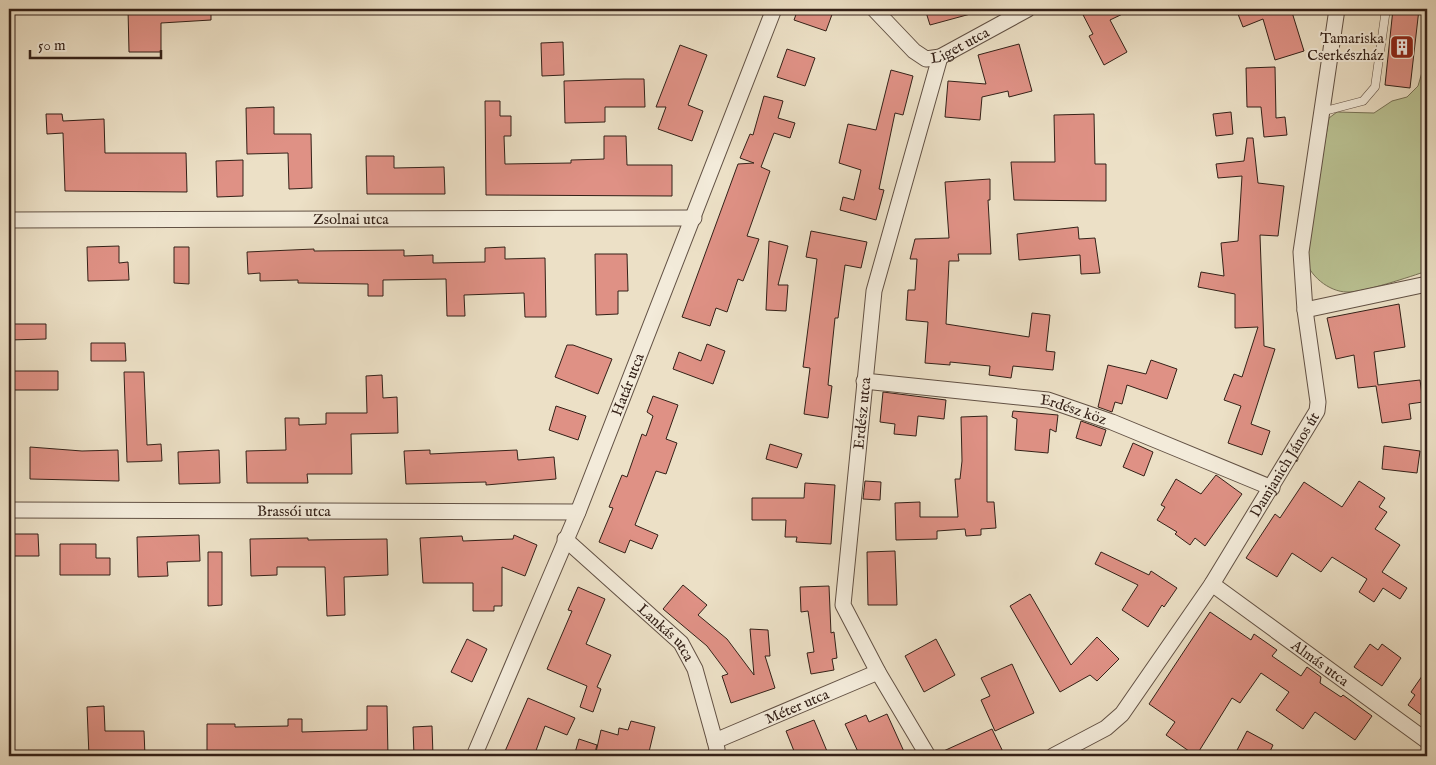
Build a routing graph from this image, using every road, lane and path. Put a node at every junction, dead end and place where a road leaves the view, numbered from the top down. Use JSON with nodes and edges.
{"nodes":[{"id":1,"x":774,"y":9,"type":"edge"},
{"id":2,"x":874,"y":9,"type":"edge"},
{"id":3,"x":1028,"y":9,"type":"edge"},
{"id":4,"x":1337,"y":9,"type":"edge"},
{"id":5,"x":1386,"y":9,"type":"edge"},
{"id":6,"x":940,"y":57,"type":"junction"},
{"id":7,"x":1321,"y":112,"type":"junction"},
{"id":8,"x":694,"y":218,"type":"junction"},
{"id":9,"x":9,"y":220,"type":"edge"},
{"id":10,"x":1427,"y":284,"type":"edge"},
{"id":11,"x":1304,"y":310,"type":"junction"},
{"id":12,"x":864,"y":381,"type":"junction"},
{"id":13,"x":1272,"y":488,"type":"junction"},
{"id":14,"x":9,"y":510,"type":"edge"},
{"id":15,"x":578,"y":512,"type":"junction"},
{"id":16,"x":565,"y":539,"type":"junction"},
{"id":17,"x":1212,"y":584,"type":"junction"},
{"id":18,"x":878,"y":672,"type":"junction"},
{"id":19,"x":716,"y":741,"type":"junction"},
{"id":20,"x":1427,"y":741,"type":"edge"},
{"id":21,"x":474,"y":756,"type":"edge"},
{"id":22,"x":715,"y":756,"type":"edge"},
{"id":23,"x":928,"y":756,"type":"edge"},
{"id":24,"x":1053,"y":756,"type":"edge"}],
"edges":[{"from":1,"to":8,"type":"street","name":"Határ utca"},
{"from":2,"to":6,"type":"street","name":"Liget utca"},
{"from":3,"to":6,"type":"street","name":"Liget utca"},
{"from":4,"to":7,"type":"street","name":"Damjanich János út"},
{"from":5,"to":7,"type":"lane"},
{"from":6,"to":12,"type":"street","name":"Erdész utca"},
{"from":7,"to":11,"type":"street","name":"Damjanich János út"},
{"from":8,"to":9,"type":"street","name":"Zsolnai utca"},
{"from":8,"to":15,"type":"street","name":"Határ utca"},
{"from":10,"to":11,"type":"street"},
{"from":11,"to":13,"type":"street","name":"Damjanich János út"},
{"from":12,"to":13,"type":"street","name":"Erdész köz"},
{"from":12,"to":18,"type":"street","name":"Erdész utca"},
{"from":13,"to":17,"type":"street","name":"Damjanich János út"},
{"from":14,"to":15,"type":"street","name":"Brassói utca"},
{"from":15,"to":16,"type":"street","name":"Határ utca"},
{"from":16,"to":19,"type":"street","name":"Lankás utca"},
{"from":16,"to":21,"type":"street","name":"Határ utca"},
{"from":17,"to":20,"type":"street","name":"Almás utca"},
{"from":17,"to":24,"type":"street","name":"Damjanich János út"},
{"from":18,"to":19,"type":"street","name":"Méter utca"},
{"from":18,"to":23,"type":"street","name":"Erdész utca"},
{"from":19,"to":22,"type":"street","name":"Lankás utca"}]}
